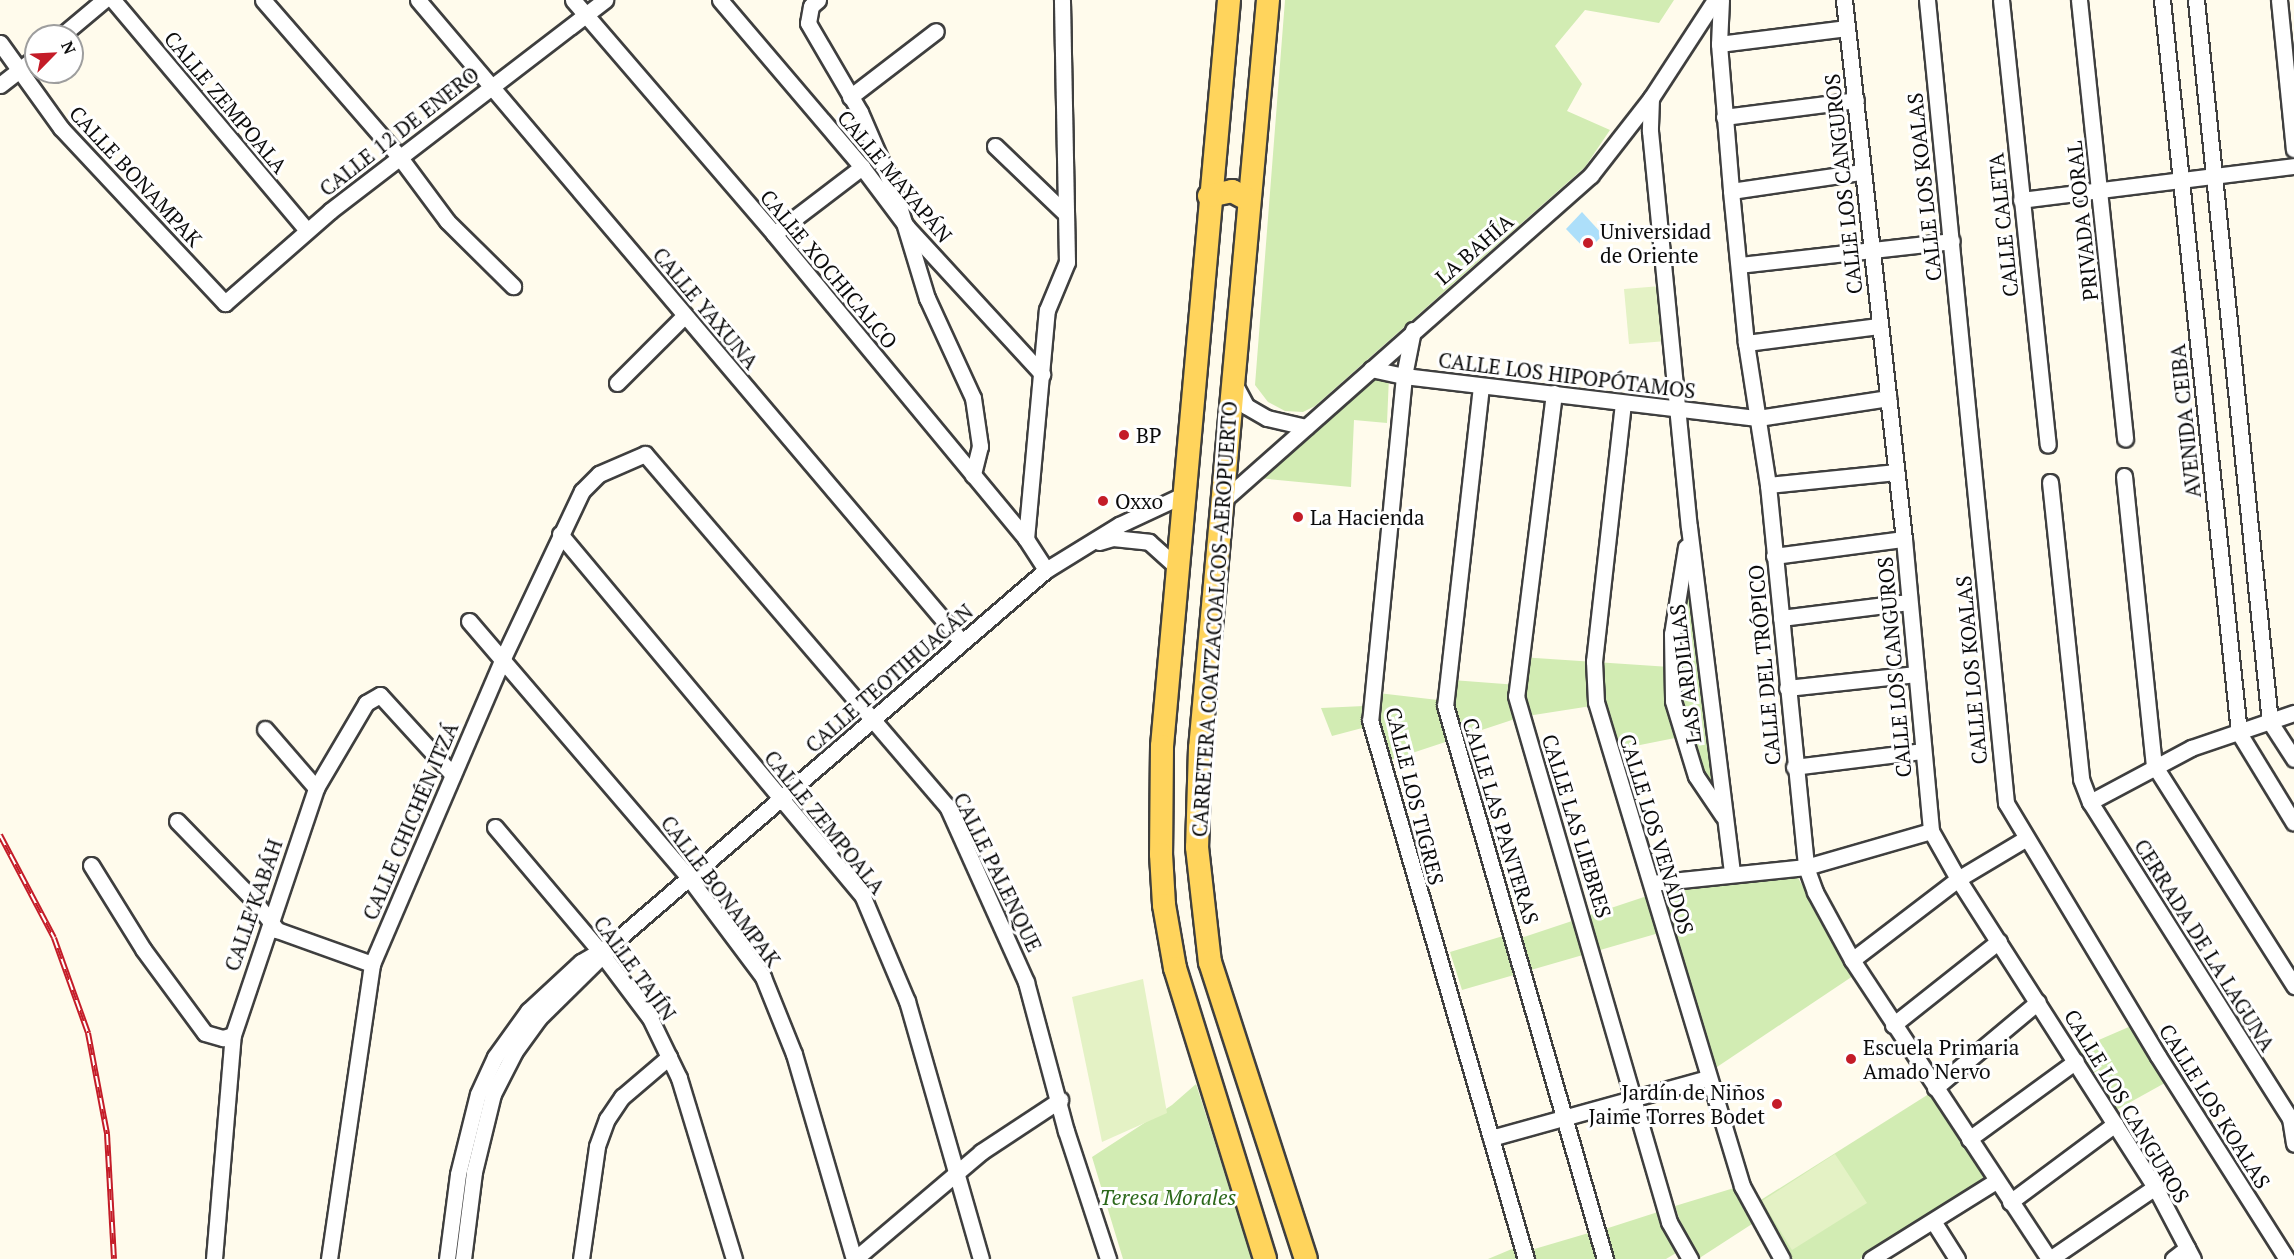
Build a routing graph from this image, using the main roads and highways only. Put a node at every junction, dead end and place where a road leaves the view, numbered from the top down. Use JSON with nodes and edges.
{"nodes":[{"id":1,"x":1229,"y":0,"type":"edge"},
{"id":2,"x":1268,"y":0,"type":"edge"},
{"id":3,"x":1209,"y":195,"type":"junction"},
{"id":4,"x":1249,"y":200,"type":"junction"},
{"id":5,"x":1161,"y":746,"type":"junction"},
{"id":6,"x":1200,"y":748,"type":"junction"},
{"id":7,"x":1262,"y":1126,"type":"junction"},
{"id":8,"x":1226,"y":1136,"type":"junction"},
{"id":9,"x":1265,"y":1259,"type":"edge"},
{"id":10,"x":1306,"y":1259,"type":"edge"}],
"edges":[{"from":1,"to":3,"type":"main road","name":"CARRETERA COATZACOALCOS-AEROPUERTO"},
{"from":2,"to":4,"type":"main road","name":"CARRETERA COATZACOALCOS-AEROPUERTO"},
{"from":3,"to":4,"type":"main road"},
{"from":3,"to":5,"type":"main road","name":"CARRETERA COATZACOALCOS-AEROPUERTO"},
{"from":4,"to":6,"type":"main road","name":"CARRETERA COATZACOALCOS-AEROPUERTO"},
{"from":5,"to":6,"type":"main road"},
{"from":5,"to":8,"type":"main road","name":"CARRETERA COATZACOALCOS-AEROPUERTO"},
{"from":6,"to":7,"type":"main road","name":"CARRETERA COATZACOALCOS-AEROPUERTO"},
{"from":7,"to":8,"type":"main road"},
{"from":7,"to":10,"type":"main road","name":"CARRETERA COATZACOALCOS-AEROPUERTO"},
{"from":8,"to":9,"type":"main road","name":"CARRETERA COATZACOALCOS-AEROPUERTO"}]}
